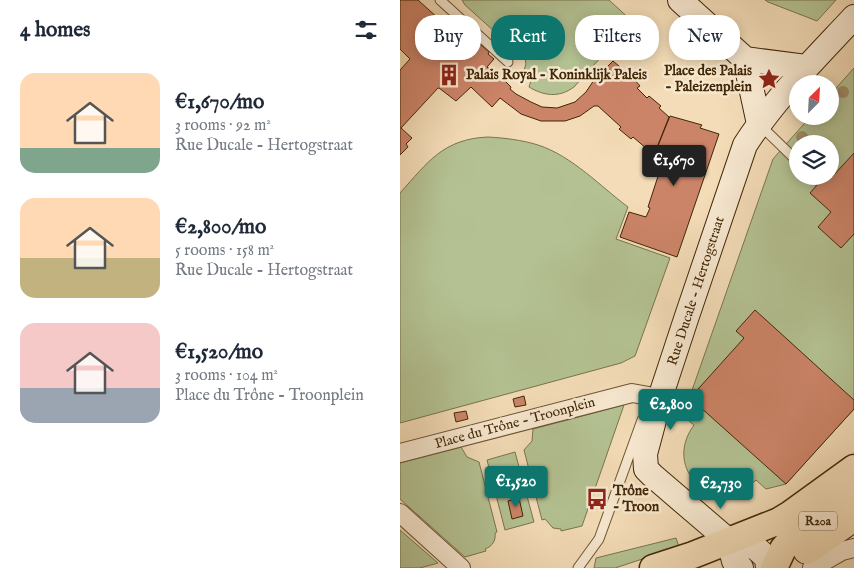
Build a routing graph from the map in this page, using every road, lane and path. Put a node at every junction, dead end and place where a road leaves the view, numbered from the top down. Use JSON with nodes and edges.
{"nodes":[{"id":1,"x":440,"y":0,"type":"edge"},
{"id":2,"x":680,"y":0,"type":"edge"},
{"id":3,"x":854,"y":16,"type":"edge"},
{"id":4,"x":745,"y":59,"type":"junction"},
{"id":5,"x":508,"y":62,"type":"dead end"},
{"id":6,"x":806,"y":67,"type":"junction"},
{"id":7,"x":759,"y":124,"type":"junction"},
{"id":8,"x":789,"y":153,"type":"edge"},
{"id":9,"x":660,"y":398,"type":"junction"},
{"id":10,"x":400,"y":453,"type":"edge"},
{"id":11,"x":854,"y":468,"type":"edge"},
{"id":12,"x":854,"y":496,"type":"edge"},
{"id":13,"x":400,"y":513,"type":"edge"},
{"id":14,"x":854,"y":517,"type":"edge"},
{"id":15,"x":729,"y":541,"type":"junction"},
{"id":16,"x":854,"y":548,"type":"edge"},
{"id":17,"x":810,"y":559,"type":"edge"},
{"id":18,"x":460,"y":568,"type":"edge"},
{"id":19,"x":578,"y":568,"type":"edge"},
{"id":20,"x":652,"y":568,"type":"edge"},
{"id":21,"x":716,"y":568,"type":"edge"},
{"id":22,"x":741,"y":568,"type":"edge"},
{"id":23,"x":768,"y":568,"type":"edge"},
{"id":24,"x":774,"y":568,"type":"edge"}],
"edges":[{"from":1,"to":5,"type":"lane"},
{"from":2,"to":4,"type":"main road"},
{"from":3,"to":6,"type":"main road","name":"Rue Ducale - Hertogstraat"},
{"from":4,"to":6,"type":"main road"},
{"from":4,"to":7,"type":"main road"},
{"from":6,"to":7,"type":"main road","name":"Rue Ducale - Hertogstraat"},
{"from":7,"to":8,"type":"lane"},
{"from":7,"to":9,"type":"main road","name":"Rue Ducale - Hertogstraat"},
{"from":9,"to":10,"type":"street","name":"Place du Trône - Troonplein"},
{"from":9,"to":15,"type":"main road","name":"Rue Ducale - Hertogstraat"},
{"from":9,"to":19,"type":"lane","name":"Rue Ducale - Hertogstraat"},
{"from":11,"to":15,"type":"main road","number":"R20a"},
{"from":12,"to":24,"type":"main road","number":"R20a"},
{"from":13,"to":18,"type":"street"},
{"from":14,"to":17,"type":"highway"},
{"from":15,"to":20,"type":"main road","number":"R20a"},
{"from":15,"to":21,"type":"main road"},
{"from":15,"to":22,"type":"main road"},
{"from":15,"to":23,"type":"main road"},
{"from":16,"to":17,"type":"street"}]}
